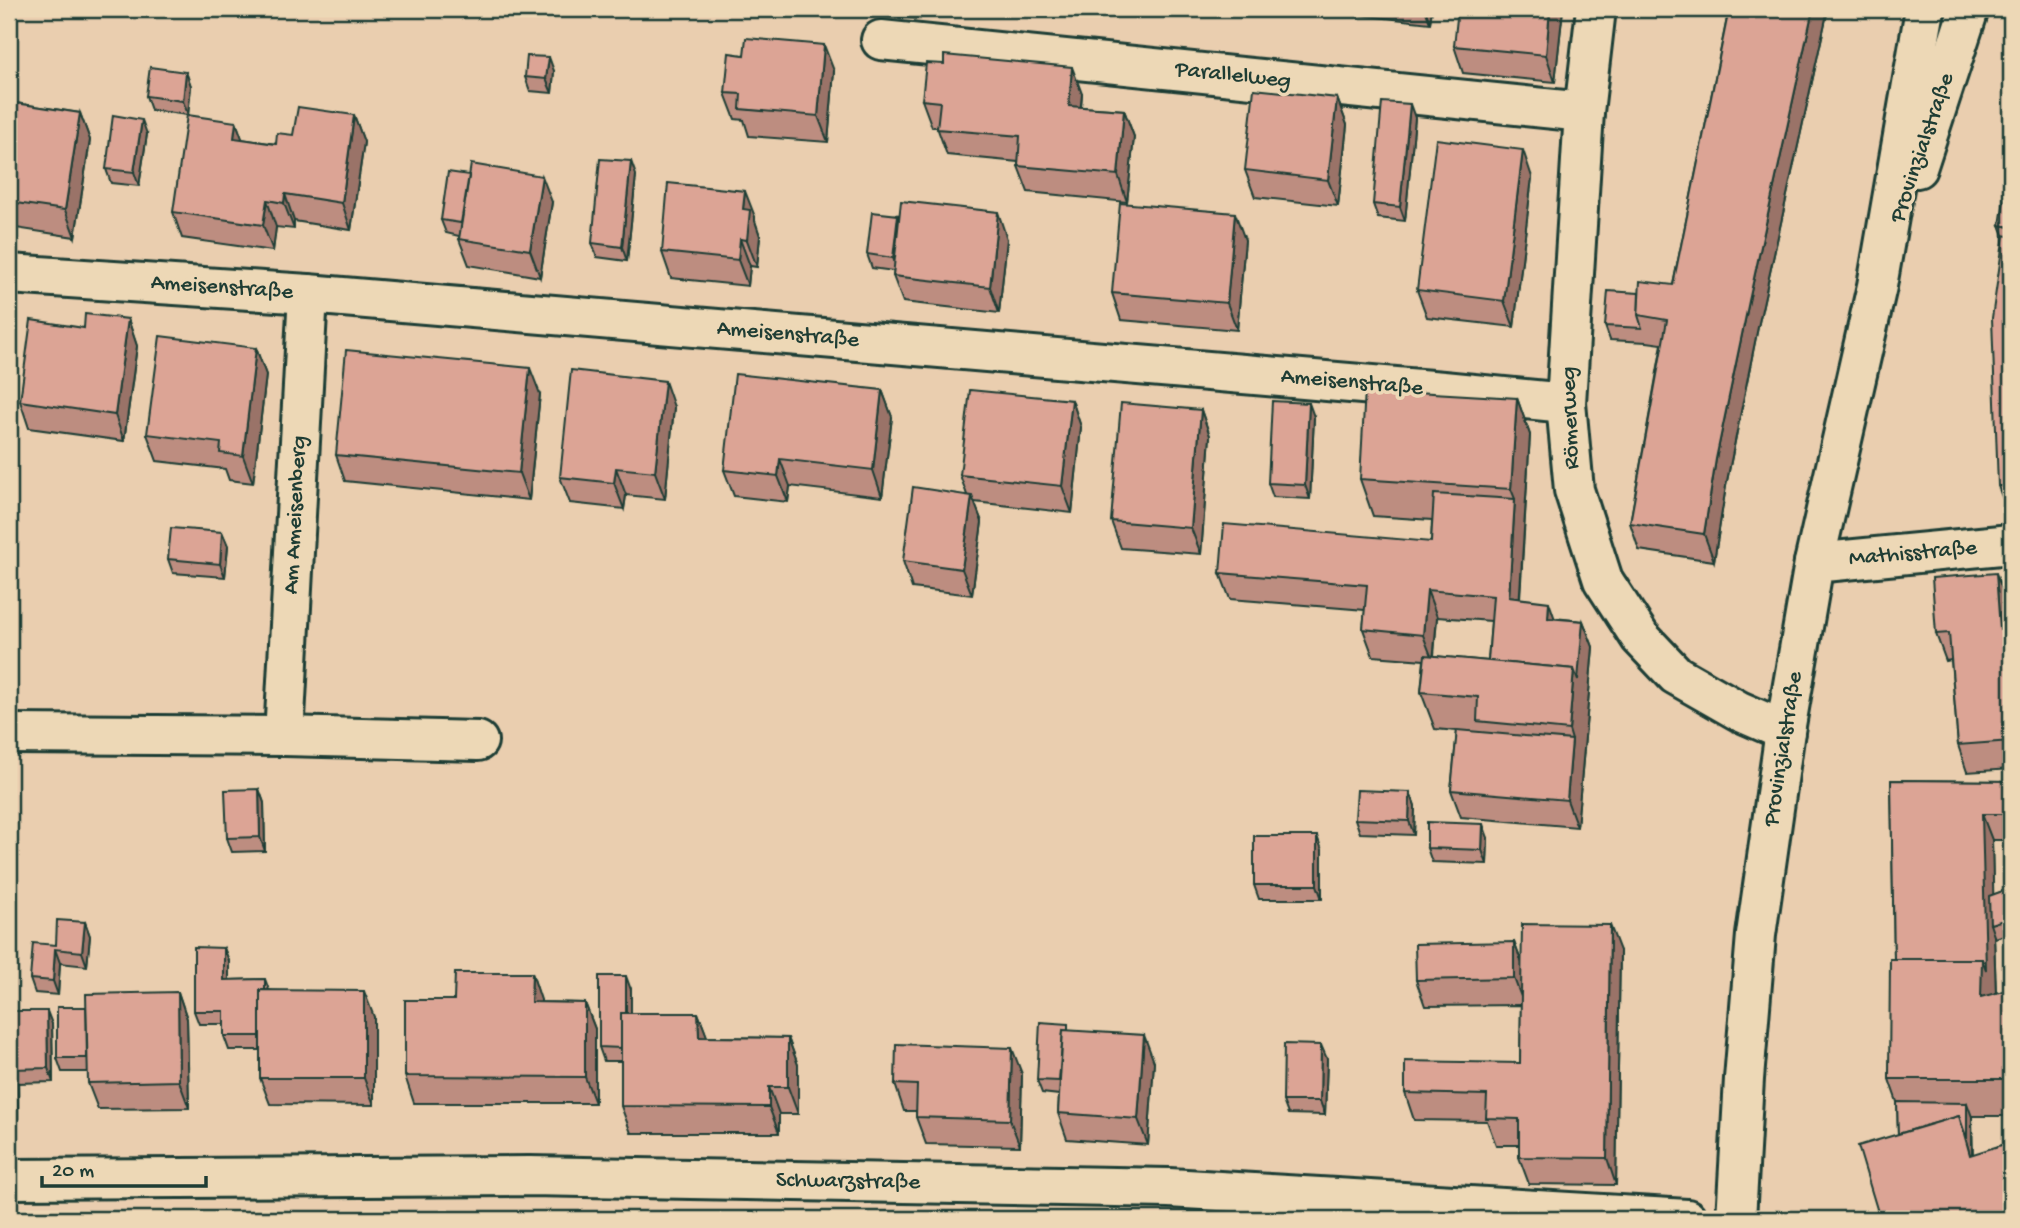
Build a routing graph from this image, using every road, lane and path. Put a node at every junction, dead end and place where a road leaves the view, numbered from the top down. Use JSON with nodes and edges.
{"nodes":[{"id":1,"x":1596,"y":9,"type":"edge"},
{"id":2,"x":1925,"y":9,"type":"edge"},
{"id":3,"x":1969,"y":9,"type":"edge"},
{"id":4,"x":881,"y":40,"type":"dead end"},
{"id":5,"x":1584,"y":112,"type":"junction"},
{"id":6,"x":9,"y":274,"type":"edge"},
{"id":7,"x":1877,"y":286,"type":"junction"},
{"id":8,"x":308,"y":294,"type":"junction"},
{"id":9,"x":1566,"y":403,"type":"junction"},
{"id":10,"x":2011,"y":544,"type":"edge"},
{"id":11,"x":1814,"y":563,"type":"junction"},
{"id":12,"x":1786,"y":731,"type":"junction"},
{"id":13,"x":10,"y":734,"type":"edge"},
{"id":14,"x":284,"y":736,"type":"junction"},
{"id":15,"x":478,"y":741,"type":"dead end"},
{"id":16,"x":9,"y":1179,"type":"edge"},
{"id":17,"x":1687,"y":1219,"type":"edge"},
{"id":18,"x":1736,"y":1219,"type":"edge"}],
"edges":[{"from":1,"to":5,"type":"street","name":"Römerweg"},
{"from":2,"to":7,"type":"street","name":"Provinzialstraße"},
{"from":3,"to":7,"type":"street","name":"Provinzialstraße"},
{"from":4,"to":5,"type":"street","name":"Parallelweg"},
{"from":5,"to":9,"type":"street","name":"Römerweg"},
{"from":6,"to":8,"type":"street","name":"Ameisenstraße"},
{"from":7,"to":11,"type":"street","name":"Provinzialstraße"},
{"from":8,"to":9,"type":"street","name":"Ameisenstraße"},
{"from":8,"to":14,"type":"street","name":"Am Ameisenberg"},
{"from":9,"to":12,"type":"street","name":"Römerweg"},
{"from":10,"to":11,"type":"street","name":"Mathisstraße"},
{"from":11,"to":12,"type":"street","name":"Provinzialstraße"},
{"from":12,"to":18,"type":"street","name":"Provinzialstraße"},
{"from":13,"to":14,"type":"street"},
{"from":14,"to":15,"type":"street"},
{"from":16,"to":17,"type":"street","name":"Schwarzstraße"}]}
